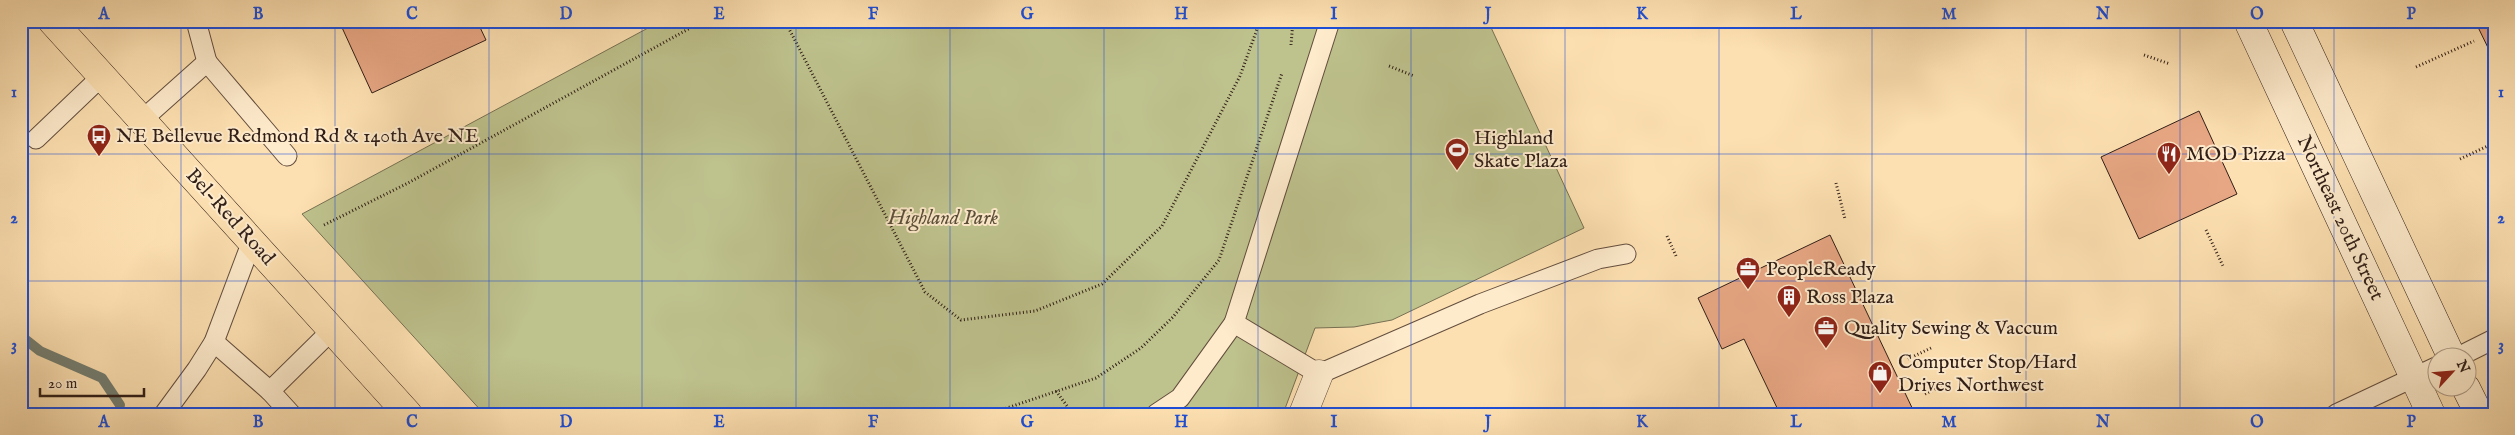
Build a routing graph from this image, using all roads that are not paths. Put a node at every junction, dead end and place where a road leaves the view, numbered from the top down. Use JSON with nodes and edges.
{"nodes":[{"id":1,"x":52,"y":21,"type":"edge"},
{"id":2,"x":196,"y":21,"type":"edge"},
{"id":3,"x":1330,"y":21,"type":"edge"},
{"id":4,"x":2248,"y":21,"type":"edge"},
{"id":5,"x":2294,"y":22,"type":"edge"},
{"id":6,"x":207,"y":62,"type":"junction"},
{"id":7,"x":102,"y":76,"type":"junction"},
{"id":8,"x":142,"y":120,"type":"junction"},
{"id":9,"x":36,"y":140,"type":"dead end"},
{"id":10,"x":287,"y":156,"type":"dead end"},
{"id":11,"x":252,"y":241,"type":"junction"},
{"id":12,"x":1626,"y":254,"type":"dead end"},
{"id":13,"x":1234,"y":323,"type":"junction"},
{"id":14,"x":332,"y":330,"type":"junction"},
{"id":15,"x":2494,"y":339,"type":"edge"},
{"id":16,"x":214,"y":342,"type":"junction"},
{"id":17,"x":2449,"y":348,"type":"edge"},
{"id":18,"x":2475,"y":348,"type":"edge"},
{"id":19,"x":2426,"y":372,"type":"edge"},
{"id":20,"x":1319,"y":374,"type":"junction"},
{"id":21,"x":270,"y":391,"type":"junction"},
{"id":22,"x":2471,"y":398,"type":"edge"},
{"id":23,"x":164,"y":414,"type":"edge"},
{"id":24,"x":291,"y":414,"type":"edge"},
{"id":25,"x":408,"y":414,"type":"edge"},
{"id":26,"x":1156,"y":414,"type":"edge"},
{"id":27,"x":1303,"y":414,"type":"edge"},
{"id":28,"x":2336,"y":414,"type":"edge"},
{"id":29,"x":2431,"y":414,"type":"edge"},
{"id":30,"x":2478,"y":414,"type":"edge"}],
"edges":[{"from":1,"to":7,"type":"main road","name":"Bel-Red Road"},
{"from":2,"to":6,"type":"lane"},
{"from":3,"to":13,"type":"lane"},
{"from":4,"to":19,"type":"main road","name":"Northeast 20th Street"},
{"from":5,"to":17,"type":"main road","name":"Northeast 20th Street"},
{"from":6,"to":8,"type":"lane"},
{"from":6,"to":10,"type":"lane"},
{"from":7,"to":8,"type":"main road","name":"Bel-Red Road"},
{"from":7,"to":9,"type":"lane"},
{"from":8,"to":11,"type":"main road","name":"Bel-Red Road"},
{"from":11,"to":14,"type":"main road","name":"Bel-Red Road"},
{"from":11,"to":16,"type":"lane"},
{"from":12,"to":20,"type":"lane"},
{"from":13,"to":20,"type":"lane"},
{"from":13,"to":26,"type":"lane"},
{"from":14,"to":21,"type":"lane"},
{"from":14,"to":25,"type":"main road","name":"Bel-Red Road"},
{"from":15,"to":18,"type":"lane"},
{"from":16,"to":21,"type":"lane"},
{"from":16,"to":23,"type":"lane"},
{"from":19,"to":28,"type":"lane"},
{"from":19,"to":29,"type":"main road","name":"Northeast 20th Street"},
{"from":20,"to":27,"type":"main road"},
{"from":21,"to":24,"type":"lane"},
{"from":22,"to":30,"type":"main road"}]}
